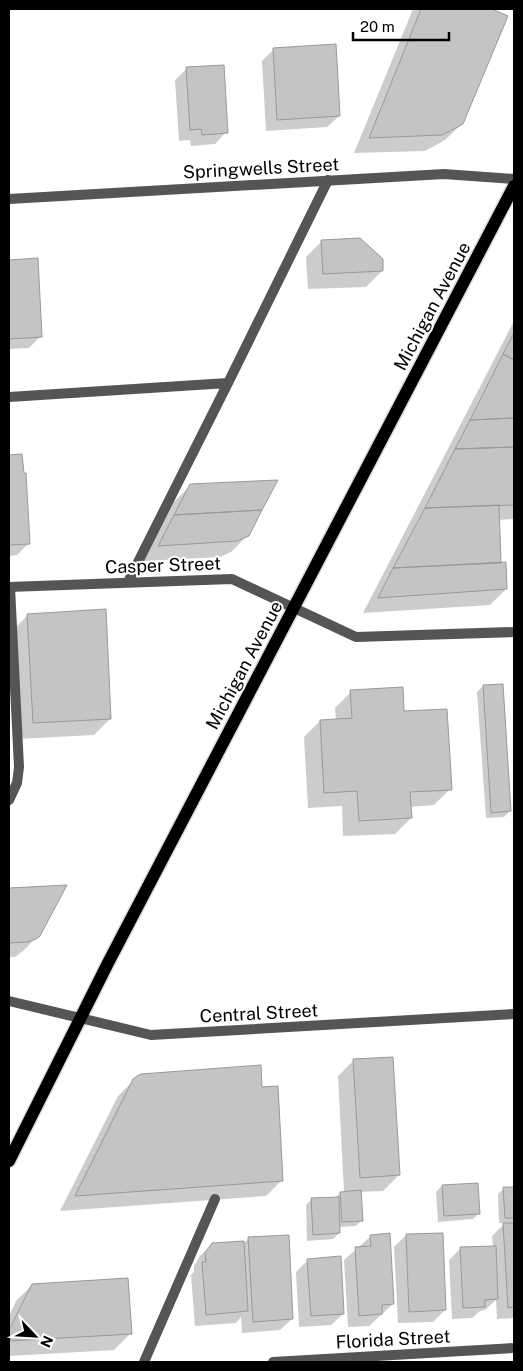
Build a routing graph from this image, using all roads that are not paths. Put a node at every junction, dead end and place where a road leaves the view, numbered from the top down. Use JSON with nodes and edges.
{"nodes":[{"id":1,"x":514,"y":179,"type":"edge"},
{"id":2,"x":328,"y":180,"type":"junction"},
{"id":3,"x":514,"y":186,"type":"edge"},
{"id":4,"x":9,"y":200,"type":"edge"},
{"id":5,"x":228,"y":383,"type":"junction"},
{"id":6,"x":9,"y":397,"type":"edge"},
{"id":7,"x":128,"y":582,"type":"junction"},
{"id":8,"x":10,"y":587,"type":"edge"},
{"id":9,"x":294,"y":607,"type":"junction"},
{"id":10,"x":514,"y":632,"type":"edge"},
{"id":11,"x":13,"y":784,"type":"edge"},
{"id":12,"x":9,"y":800,"type":"edge"},
{"id":13,"x":9,"y":1001,"type":"edge"},
{"id":14,"x":514,"y":1014,"type":"edge"},
{"id":15,"x":80,"y":1017,"type":"junction"},
{"id":16,"x":9,"y":1161,"type":"edge"},
{"id":17,"x":215,"y":1199,"type":"dead end"},
{"id":18,"x":514,"y":1348,"type":"edge"},
{"id":19,"x":144,"y":1362,"type":"edge"},
{"id":20,"x":273,"y":1362,"type":"edge"}],
"edges":[{"from":1,"to":2,"type":"street","name":"Springwells Street"},
{"from":2,"to":4,"type":"street","name":"Springwells Street"},
{"from":2,"to":5,"type":"street"},
{"from":3,"to":9,"type":"main road","name":"Michigan Avenue"},
{"from":5,"to":6,"type":"street"},
{"from":5,"to":7,"type":"street"},
{"from":7,"to":8,"type":"street","name":"Casper Street"},
{"from":7,"to":9,"type":"street","name":"Casper Street"},
{"from":8,"to":11,"type":"street"},
{"from":9,"to":10,"type":"street","name":"Casper Street"},
{"from":9,"to":15,"type":"main road","name":"Michigan Avenue"},
{"from":11,"to":12,"type":"street"},
{"from":13,"to":15,"type":"street","name":"Central Street"},
{"from":14,"to":15,"type":"street","name":"Central Street"},
{"from":15,"to":16,"type":"main road","name":"Michigan Avenue"},
{"from":17,"to":19,"type":"street"},
{"from":18,"to":20,"type":"street","name":"Florida Street"}]}
